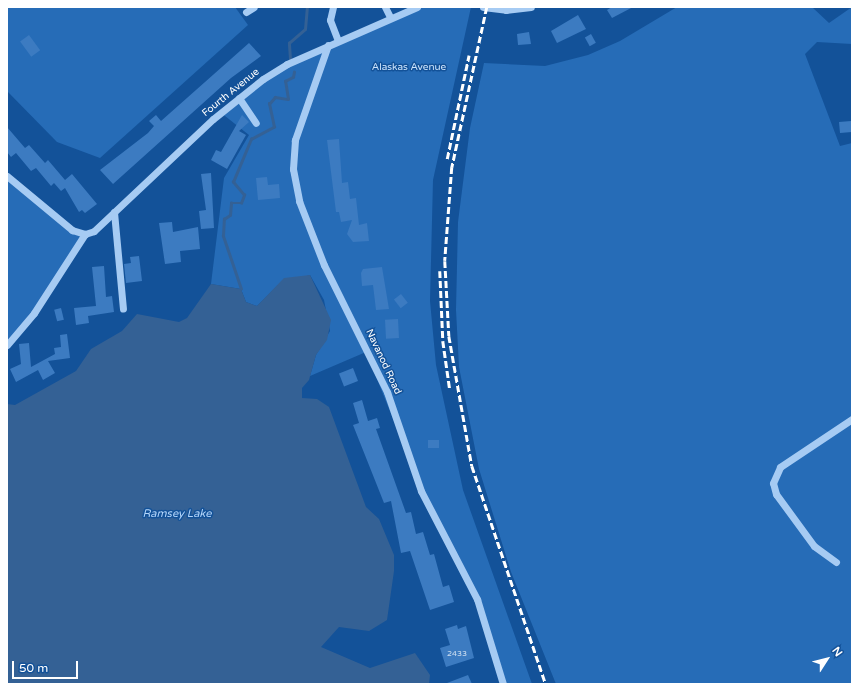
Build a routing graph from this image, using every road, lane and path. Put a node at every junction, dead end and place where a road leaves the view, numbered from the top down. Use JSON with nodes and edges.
{"nodes":[{"id":1,"x":254,"y":7,"type":"edge"},
{"id":2,"x":333,"y":7,"type":"edge"},
{"id":3,"x":385,"y":7,"type":"edge"},
{"id":4,"x":416,"y":7,"type":"edge"},
{"id":5,"x":483,"y":7,"type":"edge"},
{"id":6,"x":531,"y":7,"type":"edge"},
{"id":7,"x":246,"y":12,"type":"dead end"},
{"id":8,"x":390,"y":17,"type":"junction"},
{"id":9,"x":338,"y":41,"type":"junction"},
{"id":10,"x":328,"y":46,"type":"junction"},
{"id":11,"x":239,"y":98,"type":"junction"},
{"id":12,"x":256,"y":123,"type":"dead end"},
{"id":13,"x":7,"y":176,"type":"edge"},
{"id":14,"x":114,"y":212,"type":"junction"},
{"id":15,"x":85,"y":234,"type":"junction"},
{"id":16,"x":123,"y":309,"type":"dead end"},
{"id":17,"x":7,"y":344,"type":"edge"},
{"id":18,"x":852,"y":419,"type":"edge"},
{"id":19,"x":836,"y":562,"type":"dead end"},
{"id":20,"x":503,"y":684,"type":"edge"}],
"edges":[{"from":1,"to":7,"type":"street"},
{"from":2,"to":9,"type":"street"},
{"from":3,"to":8,"type":"street"},
{"from":4,"to":8,"type":"street","name":"Fourth Avenue"},
{"from":5,"to":6,"type":"street"},
{"from":8,"to":9,"type":"street","name":"Fourth Avenue"},
{"from":9,"to":10,"type":"street","name":"Fourth Avenue"},
{"from":10,"to":11,"type":"street","name":"Fourth Avenue"},
{"from":10,"to":20,"type":"street","name":"Navanod Road"},
{"from":11,"to":12,"type":"street"},
{"from":11,"to":14,"type":"street","name":"Fourth Avenue"},
{"from":13,"to":15,"type":"street"},
{"from":14,"to":15,"type":"street","name":"Fourth Avenue"},
{"from":14,"to":16,"type":"street"},
{"from":15,"to":17,"type":"street"},
{"from":18,"to":19,"type":"street"}]}
